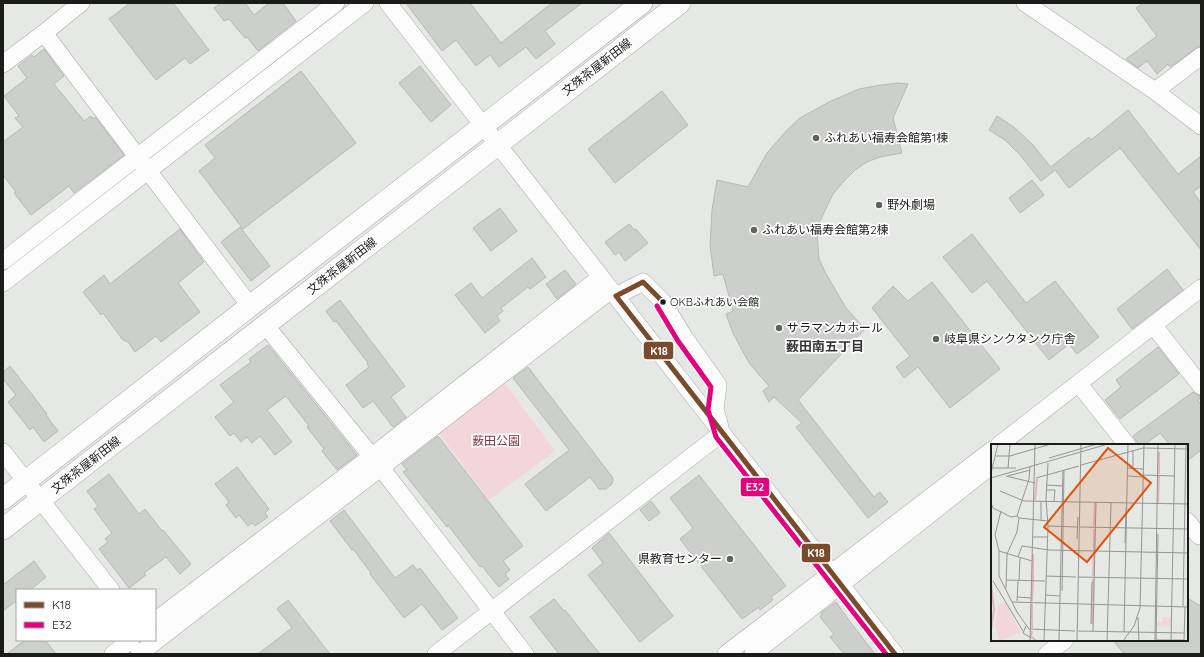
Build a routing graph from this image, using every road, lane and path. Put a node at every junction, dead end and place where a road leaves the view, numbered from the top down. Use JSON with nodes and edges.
{"nodes":[{"id":1,"x":80,"y":3,"type":"edge"},
{"id":2,"x":336,"y":3,"type":"edge"},
{"id":3,"x":366,"y":3,"type":"edge"},
{"id":4,"x":388,"y":3,"type":"edge"},
{"id":5,"x":642,"y":3,"type":"edge"},
{"id":6,"x":680,"y":3,"type":"edge"},
{"id":7,"x":1025,"y":3,"type":"edge"},
{"id":8,"x":44,"y":33,"type":"junction"},
{"id":9,"x":1201,"y":56,"type":"edge"},
{"id":10,"x":3,"y":64,"type":"edge"},
{"id":11,"x":1155,"y":91,"type":"junction"},
{"id":12,"x":484,"y":126,"type":"junction"},
{"id":13,"x":1201,"y":126,"type":"edge"},
{"id":14,"x":498,"y":144,"type":"junction"},
{"id":15,"x":138,"y":155,"type":"junction"},
{"id":16,"x":150,"y":171,"type":"junction"},
{"id":17,"x":3,"y":261,"type":"edge"},
{"id":18,"x":3,"y":283,"type":"edge"},
{"id":19,"x":610,"y":288,"type":"junction"},
{"id":20,"x":1201,"y":288,"type":"edge"},
{"id":21,"x":1201,"y":303,"type":"edge"},
{"id":22,"x":250,"y":306,"type":"junction"},
{"id":23,"x":266,"y":326,"type":"junction"},
{"id":24,"x":1157,"y":330,"type":"junction"},
{"id":25,"x":1201,"y":386,"type":"edge"},
{"id":26,"x":1082,"y":388,"type":"junction"},
{"id":27,"x":722,"y":433,"type":"junction"},
{"id":28,"x":1000,"y":444,"type":"edge"},
{"id":29,"x":1019,"y":444,"type":"edge"},
{"id":30,"x":1126,"y":444,"type":"edge"},
{"id":31,"x":991,"y":451,"type":"edge"},
{"id":32,"x":3,"y":452,"type":"edge"},
{"id":33,"x":376,"y":462,"type":"junction"},
{"id":34,"x":991,"y":466,"type":"edge"},
{"id":35,"x":25,"y":482,"type":"junction"},
{"id":36,"x":3,"y":499,"type":"edge"},
{"id":37,"x":40,"y":500,"type":"junction"},
{"id":38,"x":1188,"y":523,"type":"edge"},
{"id":39,"x":3,"y":529,"type":"edge"},
{"id":40,"x":1196,"y":539,"type":"edge"},
{"id":41,"x":837,"y":578,"type":"junction"},
{"id":42,"x":110,"y":589,"type":"edge"},
{"id":43,"x":492,"y":611,"type":"junction"},
{"id":44,"x":156,"y":620,"type":"edge"},
{"id":45,"x":130,"y":641,"type":"edge"},
{"id":46,"x":1064,"y":641,"type":"edge"},
{"id":47,"x":155,"y":646,"type":"edge"},
{"id":48,"x":113,"y":654,"type":"edge"},
{"id":49,"x":140,"y":654,"type":"edge"},
{"id":50,"x":436,"y":654,"type":"edge"},
{"id":51,"x":525,"y":654,"type":"edge"},
{"id":52,"x":726,"y":654,"type":"edge"},
{"id":53,"x":753,"y":654,"type":"edge"},
{"id":54,"x":895,"y":654,"type":"edge"},
{"id":55,"x":1047,"y":654,"type":"edge"}],
"edges":[{"from":1,"to":8,"type":"street"},
{"from":2,"to":15,"type":"street"},
{"from":3,"to":16,"type":"street"},
{"from":4,"to":12,"type":"street"},
{"from":5,"to":12,"type":"main road","name":"文殊茶屋新田線"},
{"from":6,"to":14,"type":"main road","name":"文殊茶屋新田線"},
{"from":7,"to":11,"type":"street"},
{"from":8,"to":10,"type":"street"},
{"from":8,"to":15,"type":"street"},
{"from":9,"to":11,"type":"street"},
{"from":11,"to":13,"type":"street"},
{"from":12,"to":14,"type":"street"},
{"from":12,"to":22,"type":"main road","name":"文殊茶屋新田線"},
{"from":14,"to":19,"type":"street"},
{"from":14,"to":23,"type":"main road","name":"文殊茶屋新田線"},
{"from":15,"to":16,"type":"street"},
{"from":15,"to":17,"type":"street"},
{"from":16,"to":18,"type":"street"},
{"from":16,"to":22,"type":"street"},
{"from":19,"to":27,"type":"street"},
{"from":19,"to":27,"type":"street"},
{"from":19,"to":33,"type":"street"},
{"from":20,"to":24,"type":"street"},
{"from":21,"to":24,"type":"street"},
{"from":22,"to":35,"type":"main road","name":"文殊茶屋新田線"},
{"from":23,"to":33,"type":"street"},
{"from":23,"to":37,"type":"main road","name":"文殊茶屋新田線"},
{"from":24,"to":25,"type":"street"},
{"from":24,"to":26,"type":"street"},
{"from":26,"to":28,"type":"street"},
{"from":26,"to":29,"type":"street"},
{"from":26,"to":30,"type":"street"},
{"from":27,"to":41,"type":"street"},
{"from":27,"to":43,"type":"street"},
{"from":31,"to":41,"type":"street"},
{"from":32,"to":35,"type":"street"},
{"from":33,"to":43,"type":"street"},
{"from":33,"to":44,"type":"street"},
{"from":33,"to":47,"type":"street"},
{"from":34,"to":41,"type":"street"},
{"from":35,"to":36,"type":"main road","name":"文殊茶屋新田線"},
{"from":35,"to":37,"type":"street"},
{"from":37,"to":39,"type":"main road","name":"文殊茶屋新田線"},
{"from":37,"to":42,"type":"street"},
{"from":38,"to":40,"type":"street"},
{"from":41,"to":52,"type":"street"},
{"from":41,"to":53,"type":"street"},
{"from":41,"to":54,"type":"street"},
{"from":43,"to":50,"type":"street"},
{"from":43,"to":51,"type":"street"},
{"from":45,"to":48,"type":"street"},
{"from":46,"to":55,"type":"street"},
{"from":47,"to":49,"type":"street"}]}
